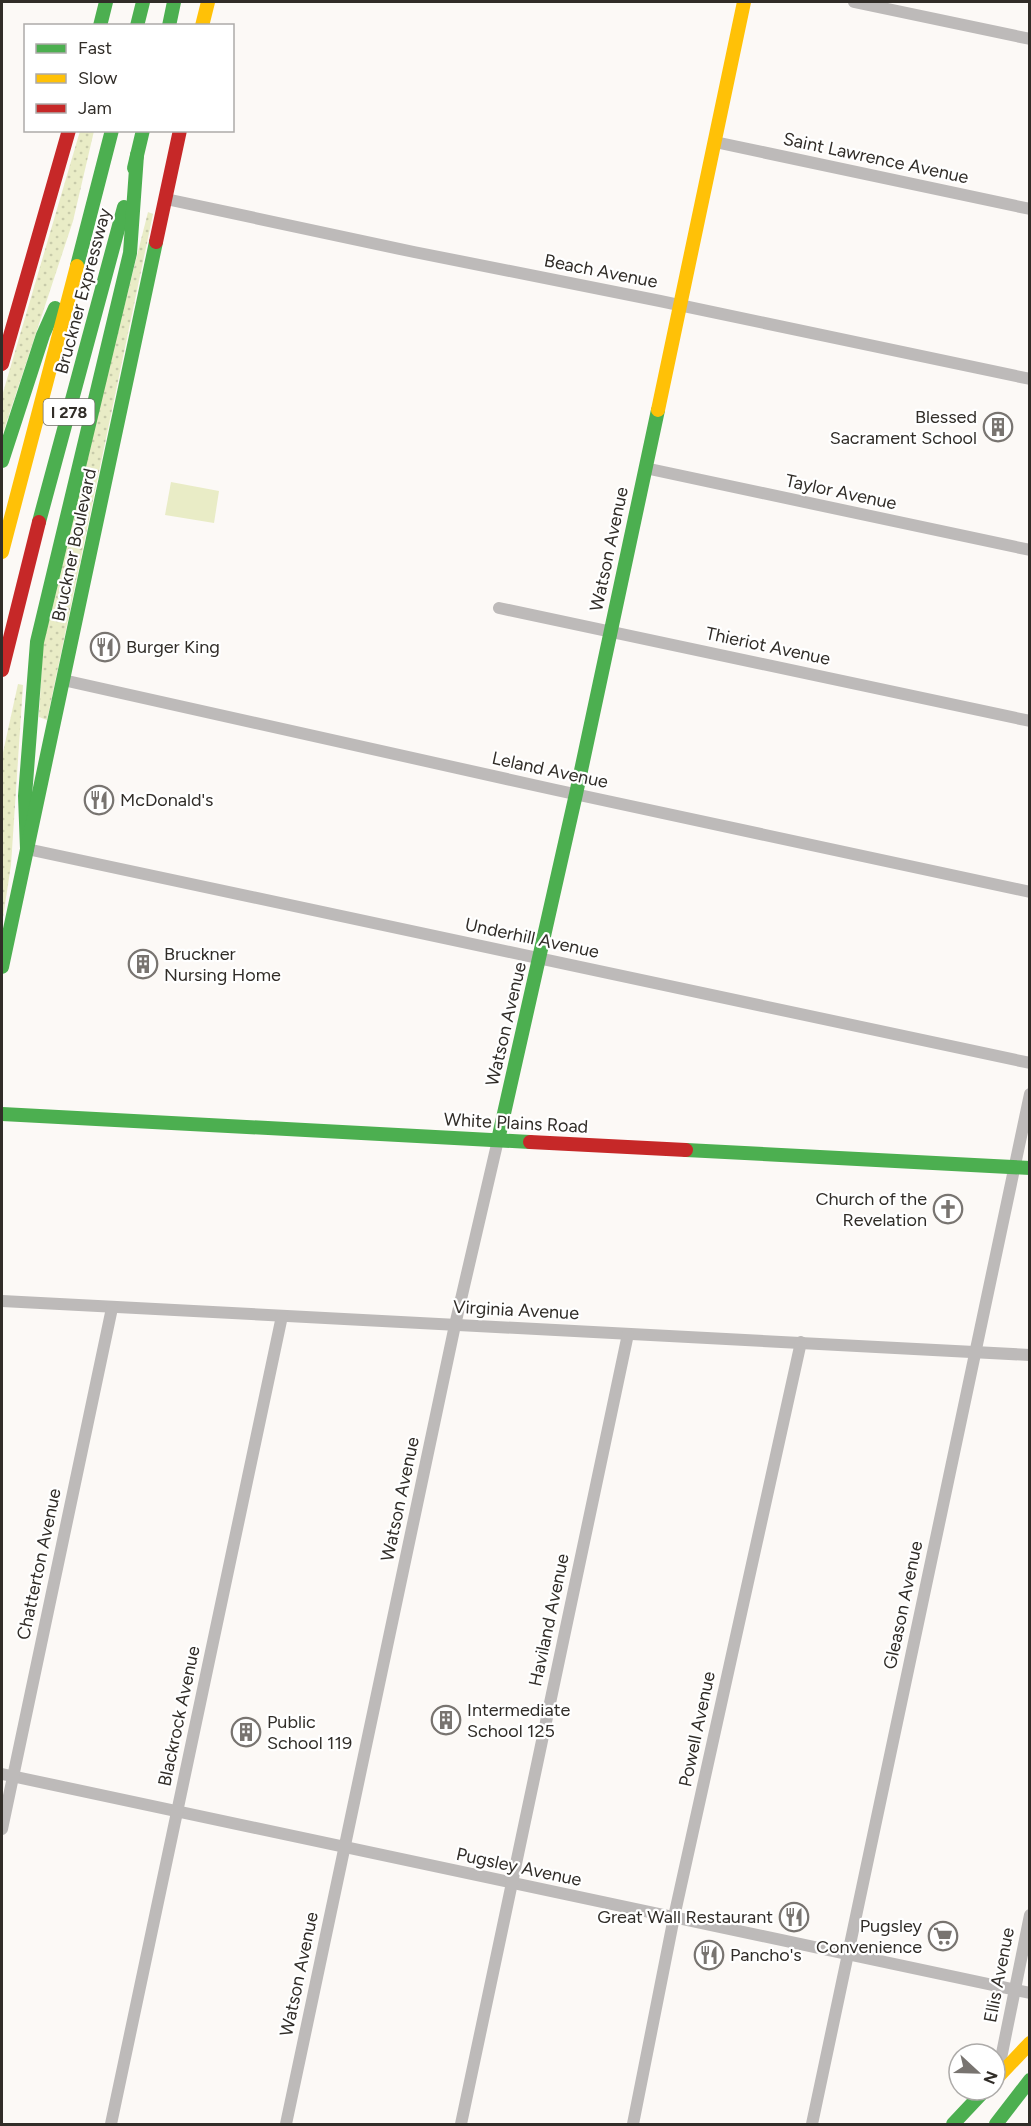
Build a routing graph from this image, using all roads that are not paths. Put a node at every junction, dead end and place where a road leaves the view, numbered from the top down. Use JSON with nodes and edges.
{"nodes":[{"id":1,"x":106,"y":2,"type":"edge"},
{"id":2,"x":143,"y":2,"type":"edge"},
{"id":3,"x":174,"y":2,"type":"edge"},
{"id":4,"x":207,"y":2,"type":"edge"},
{"id":5,"x":744,"y":2,"type":"edge"},
{"id":6,"x":854,"y":2,"type":"edge"},
{"id":7,"x":100,"y":24,"type":"edge"},
{"id":8,"x":138,"y":24,"type":"edge"},
{"id":9,"x":169,"y":24,"type":"edge"},
{"id":10,"x":202,"y":24,"type":"edge"},
{"id":11,"x":1029,"y":39,"type":"edge"},
{"id":12,"x":68,"y":132,"type":"edge"},
{"id":13,"x":112,"y":132,"type":"edge"},
{"id":14,"x":143,"y":132,"type":"edge"},
{"id":15,"x":180,"y":132,"type":"edge"},
{"id":16,"x":715,"y":142,"type":"junction"},
{"id":17,"x":138,"y":155,"type":"junction"},
{"id":18,"x":166,"y":199,"type":"junction"},
{"id":19,"x":1029,"y":209,"type":"edge"},
{"id":20,"x":84,"y":242,"type":"junction"},
{"id":21,"x":680,"y":305,"type":"junction"},
{"id":22,"x":7,"y":328,"type":"edge"},
{"id":23,"x":2,"y":364,"type":"edge"},
{"id":24,"x":1029,"y":380,"type":"edge"},
{"id":25,"x":2,"y":460,"type":"edge"},
{"id":26,"x":645,"y":468,"type":"junction"},
{"id":27,"x":1029,"y":550,"type":"edge"},
{"id":28,"x":2,"y":552,"type":"edge"},
{"id":29,"x":499,"y":608,"type":"dead end"},
{"id":30,"x":610,"y":631,"type":"junction"},
{"id":31,"x":2,"y":670,"type":"edge"},
{"id":32,"x":63,"y":680,"type":"junction"},
{"id":33,"x":1029,"y":721,"type":"edge"},
{"id":34,"x":576,"y":794,"type":"junction"},
{"id":35,"x":27,"y":849,"type":"junction"},
{"id":36,"x":1029,"y":892,"type":"edge"},
{"id":37,"x":540,"y":958,"type":"junction"},
{"id":38,"x":2,"y":967,"type":"edge"},
{"id":39,"x":1029,"y":1062,"type":"edge"},
{"id":40,"x":1029,"y":1094,"type":"edge"},
{"id":41,"x":2,"y":1114,"type":"edge"},
{"id":42,"x":498,"y":1140,"type":"junction"},
{"id":43,"x":1014,"y":1167,"type":"junction"},
{"id":44,"x":1029,"y":1168,"type":"edge"},
{"id":45,"x":2,"y":1301,"type":"edge"},
{"id":46,"x":112,"y":1308,"type":"junction"},
{"id":47,"x":282,"y":1316,"type":"junction"},
{"id":48,"x":455,"y":1325,"type":"junction"},
{"id":49,"x":628,"y":1334,"type":"junction"},
{"id":50,"x":801,"y":1342,"type":"junction"},
{"id":51,"x":975,"y":1353,"type":"junction"},
{"id":52,"x":1029,"y":1355,"type":"edge"},
{"id":53,"x":7,"y":1775,"type":"edge"},
{"id":54,"x":177,"y":1812,"type":"junction"},
{"id":55,"x":2,"y":1829,"type":"edge"},
{"id":56,"x":344,"y":1848,"type":"junction"},
{"id":57,"x":511,"y":1883,"type":"junction"},
{"id":58,"x":1029,"y":1915,"type":"edge"},
{"id":59,"x":674,"y":1917,"type":"junction"},
{"id":60,"x":847,"y":1955,"type":"junction"},
{"id":61,"x":1014,"y":1990,"type":"junction"},
{"id":62,"x":1029,"y":1993,"type":"edge"},
{"id":63,"x":1003,"y":2042,"type":"edge"},
{"id":64,"x":1029,"y":2043,"type":"edge"},
{"id":65,"x":1007,"y":2067,"type":"edge"},
{"id":66,"x":1029,"y":2080,"type":"edge"},
{"id":67,"x":1029,"y":2100,"type":"edge"},
{"id":68,"x":974,"y":2102,"type":"edge"},
{"id":69,"x":111,"y":2124,"type":"edge"},
{"id":70,"x":286,"y":2124,"type":"edge"},
{"id":71,"x":460,"y":2124,"type":"edge"},
{"id":72,"x":633,"y":2124,"type":"edge"},
{"id":73,"x":812,"y":2124,"type":"edge"},
{"id":74,"x":953,"y":2124,"type":"edge"},
{"id":75,"x":996,"y":2124,"type":"edge"},
{"id":76,"x":1007,"y":2124,"type":"edge"}],
"edges":[{"from":1,"to":7,"type":"main road"},
{"from":2,"to":8,"type":"main road"},
{"from":3,"to":9,"type":"main road"},
{"from":4,"to":10,"type":"main road"},
{"from":5,"to":16,"type":"main road","name":"Watson Avenue"},
{"from":6,"to":11,"type":"street"},
{"from":12,"to":22,"type":"main road"},
{"from":13,"to":20,"type":"main road","name":"Bruckner Expressway","number":"I 278"},
{"from":14,"to":17,"type":"main road","name":"Bruckner Expressway","number":"I 278"},
{"from":15,"to":18,"type":"main road","name":"Bruckner Boulevard"},
{"from":16,"to":19,"type":"street","name":"Saint Lawrence Avenue"},
{"from":16,"to":21,"type":"main road","name":"Watson Avenue"},
{"from":17,"to":31,"type":"main road","name":"Bruckner Expressway","number":"I 278"},
{"from":17,"to":35,"type":"main road"},
{"from":18,"to":21,"type":"street","name":"Beach Avenue"},
{"from":18,"to":32,"type":"main road","name":"Bruckner Boulevard"},
{"from":20,"to":25,"type":"main road"},
{"from":20,"to":28,"type":"main road","name":"Bruckner Expressway","number":"I 278"},
{"from":21,"to":24,"type":"street","name":"Beach Avenue"},
{"from":21,"to":26,"type":"main road","name":"Watson Avenue"},
{"from":22,"to":23,"type":"main road"},
{"from":26,"to":27,"type":"street","name":"Taylor Avenue"},
{"from":26,"to":30,"type":"main road","name":"Watson Avenue"},
{"from":29,"to":30,"type":"street","name":"Thieriot Avenue"},
{"from":30,"to":33,"type":"street","name":"Thieriot Avenue"},
{"from":30,"to":34,"type":"main road","name":"Watson Avenue"},
{"from":32,"to":34,"type":"street","name":"Leland Avenue"},
{"from":32,"to":35,"type":"main road","name":"Bruckner Boulevard"},
{"from":34,"to":36,"type":"street","name":"Leland Avenue"},
{"from":34,"to":37,"type":"main road","name":"Watson Avenue"},
{"from":35,"to":37,"type":"street","name":"Underhill Avenue"},
{"from":35,"to":38,"type":"main road","name":"Bruckner Boulevard"},
{"from":37,"to":39,"type":"street","name":"Underhill Avenue"},
{"from":37,"to":42,"type":"main road","name":"Watson Avenue"},
{"from":40,"to":43,"type":"street","name":"Gleason Avenue"},
{"from":41,"to":42,"type":"main road","name":"White Plains Road"},
{"from":42,"to":43,"type":"main road","name":"White Plains Road"},
{"from":42,"to":48,"type":"street","name":"Watson Avenue"},
{"from":43,"to":44,"type":"main road","name":"White Plains Road"},
{"from":43,"to":51,"type":"street","name":"Gleason Avenue"},
{"from":45,"to":46,"type":"street","name":"Virginia Avenue"},
{"from":46,"to":47,"type":"street","name":"Virginia Avenue"},
{"from":46,"to":53,"type":"street","name":"Chatterton Avenue"},
{"from":47,"to":48,"type":"street","name":"Virginia Avenue"},
{"from":47,"to":54,"type":"street","name":"Blackrock Avenue"},
{"from":48,"to":49,"type":"street","name":"Virginia Avenue"},
{"from":48,"to":56,"type":"street","name":"Watson Avenue"},
{"from":49,"to":50,"type":"street","name":"Virginia Avenue"},
{"from":49,"to":57,"type":"street","name":"Haviland Avenue"},
{"from":50,"to":51,"type":"street","name":"Virginia Avenue"},
{"from":50,"to":59,"type":"street","name":"Powell Avenue"},
{"from":51,"to":52,"type":"street","name":"Virginia Avenue"},
{"from":51,"to":60,"type":"street","name":"Gleason Avenue"},
{"from":53,"to":54,"type":"street","name":"Pugsley Avenue"},
{"from":53,"to":55,"type":"street","name":"Chatterton Avenue"},
{"from":54,"to":56,"type":"street","name":"Pugsley Avenue"},
{"from":54,"to":69,"type":"street","name":"Blackrock Avenue"},
{"from":56,"to":57,"type":"street","name":"Pugsley Avenue"},
{"from":56,"to":70,"type":"street","name":"Watson Avenue"},
{"from":57,"to":59,"type":"street","name":"Pugsley Avenue"},
{"from":57,"to":71,"type":"street","name":"Haviland Avenue"},
{"from":58,"to":61,"type":"street","name":"Ellis Avenue"},
{"from":59,"to":60,"type":"street","name":"Pugsley Avenue"},
{"from":59,"to":72,"type":"street","name":"Powell Avenue"},
{"from":60,"to":61,"type":"street","name":"Pugsley Avenue"},
{"from":60,"to":73,"type":"street","name":"Gleason Avenue"},
{"from":61,"to":62,"type":"street","name":"Pugsley Avenue"},
{"from":61,"to":63,"type":"street","name":"Ellis Avenue"},
{"from":64,"to":65,"type":"main road"},
{"from":66,"to":75,"type":"main road"},
{"from":67,"to":76,"type":"main road"},
{"from":68,"to":74,"type":"main road"}]}
